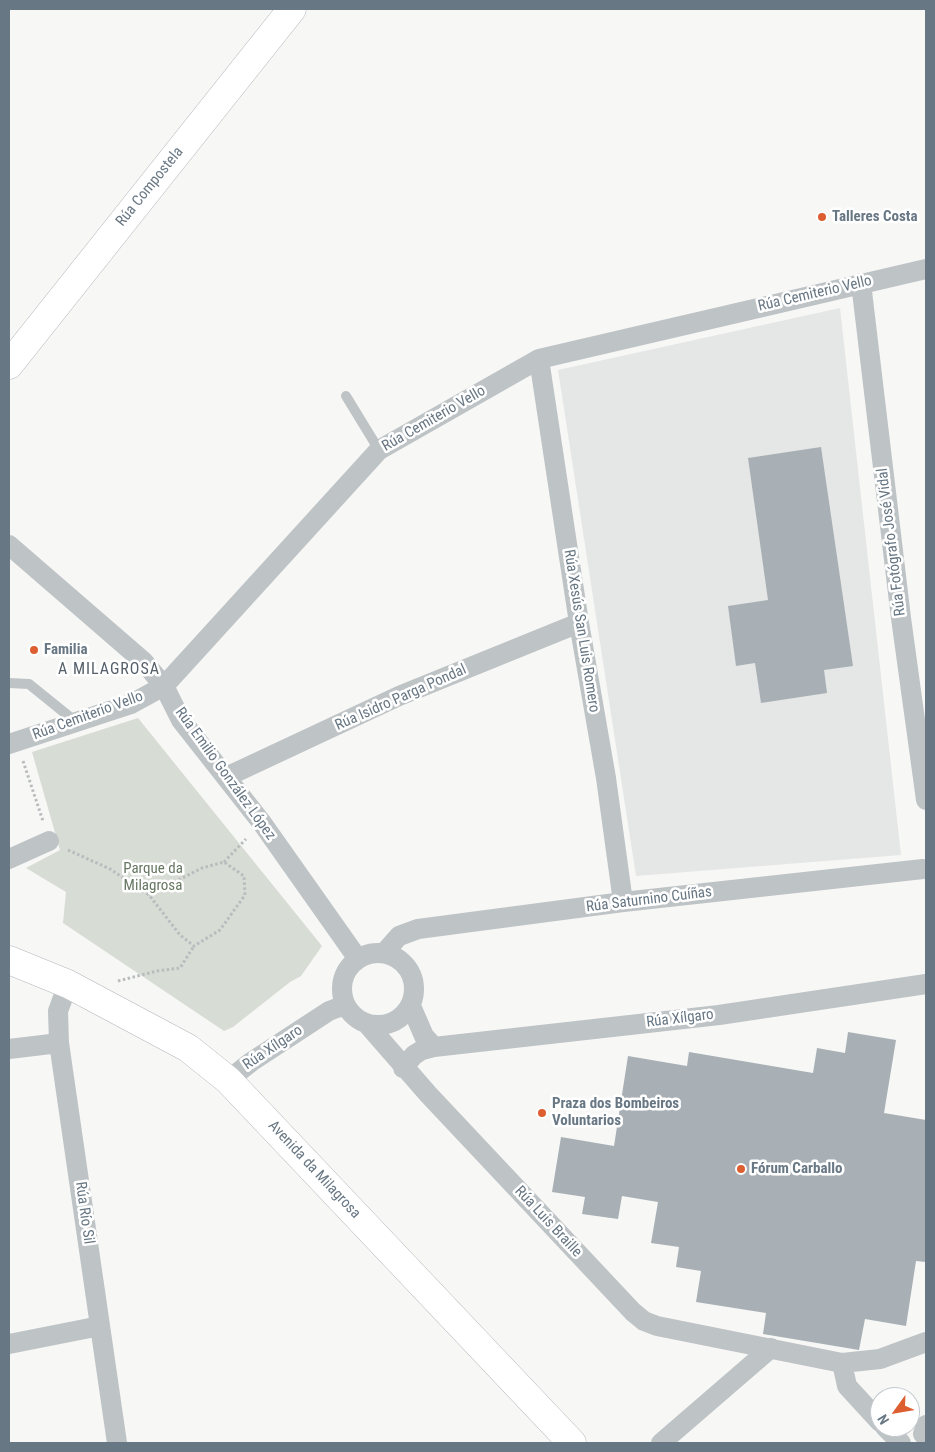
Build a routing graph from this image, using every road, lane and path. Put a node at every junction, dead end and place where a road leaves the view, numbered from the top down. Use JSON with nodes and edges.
{"nodes":[{"id":1,"x":292,"y":9,"type":"edge"},
{"id":2,"x":926,"y":269,"type":"edge"},
{"id":3,"x":861,"y":283,"type":"junction"},
{"id":4,"x":538,"y":359,"type":"junction"},
{"id":5,"x":9,"y":365,"type":"edge"},
{"id":6,"x":346,"y":396,"type":"dead end"},
{"id":7,"x":379,"y":450,"type":"junction"},
{"id":8,"x":9,"y":545,"type":"edge"},
{"id":9,"x":579,"y":623,"type":"junction"},
{"id":10,"x":9,"y":683,"type":"edge"},
{"id":11,"x":164,"y":686,"type":"junction"},
{"id":12,"x":76,"y":722,"type":"junction"},
{"id":13,"x":12,"y":743,"type":"edge"},
{"id":14,"x":226,"y":777,"type":"junction"},
{"id":15,"x":926,"y":800,"type":"edge"},
{"id":16,"x":262,"y":823,"type":"junction"},
{"id":17,"x":49,"y":841,"type":"junction"},
{"id":18,"x":9,"y":859,"type":"edge"},
{"id":19,"x":224,"y":862,"type":"junction"},
{"id":20,"x":925,"y":873,"type":"edge"},
{"id":21,"x":149,"y":895,"type":"junction"},
{"id":22,"x":623,"y":902,"type":"junction"},
{"id":23,"x":194,"y":946,"type":"junction"},
{"id":24,"x":384,"y":953,"type":"junction"},
{"id":25,"x":358,"y":959,"type":"junction"},
{"id":26,"x":9,"y":960,"type":"edge"},
{"id":27,"x":926,"y":984,"type":"edge"},
{"id":28,"x":76,"y":988,"type":"junction"},
{"id":29,"x":345,"y":1005,"type":"junction"},
{"id":30,"x":411,"y":1006,"type":"junction"},
{"id":31,"x":367,"y":1024,"type":"junction"},
{"id":32,"x":59,"y":1043,"type":"junction"},
{"id":33,"x":434,"y":1047,"type":"junction"},
{"id":34,"x":9,"y":1049,"type":"edge"},
{"id":35,"x":403,"y":1068,"type":"junction"},
{"id":36,"x":228,"y":1080,"type":"junction"},
{"id":37,"x":100,"y":1326,"type":"junction"},
{"id":38,"x":926,"y":1342,"type":"edge"},
{"id":39,"x":9,"y":1344,"type":"edge"},
{"id":40,"x":771,"y":1348,"type":"junction"},
{"id":41,"x":842,"y":1363,"type":"junction"},
{"id":42,"x":870,"y":1411,"type":"edge"},
{"id":43,"x":569,"y":1442,"type":"edge"},
{"id":44,"x":117,"y":1443,"type":"edge"},
{"id":45,"x":661,"y":1443,"type":"edge"}],
"edges":[{"from":1,"to":5,"type":"street","name":"Rúa Compostela"},
{"from":2,"to":3,"type":"street","name":"Rúa Cemiterio Vello"},
{"from":3,"to":4,"type":"street","name":"Rúa Cemiterio Vello"},
{"from":3,"to":15,"type":"street","name":"Rúa Fotógrafo José Vidal"},
{"from":4,"to":7,"type":"street","name":"Rúa Cemiterio Vello"},
{"from":4,"to":9,"type":"street","name":"Rúa Xesús San Luis Romero"},
{"from":6,"to":7,"type":"lane"},
{"from":7,"to":11,"type":"street","name":"Rúa Cemiterio Vello"},
{"from":8,"to":11,"type":"street","name":"Rúa Emilio González López"},
{"from":9,"to":14,"type":"street","name":"Rúa Isidro Parga Pondal"},
{"from":9,"to":22,"type":"street","name":"Rúa Xesús San Luis Romero"},
{"from":10,"to":12,"type":"lane"},
{"from":11,"to":12,"type":"street","name":"Rúa Cemiterio Vello"},
{"from":11,"to":14,"type":"street","name":"Rúa Emilio González López"},
{"from":12,"to":13,"type":"street","name":"Rúa Cemiterio Vello"},
{"from":13,"to":17,"type":"path"},
{"from":14,"to":16,"type":"street","name":"Rúa Emilio González López"},
{"from":16,"to":19,"type":"path"},
{"from":16,"to":25,"type":"street","name":"Rúa Emilio González López"},
{"from":17,"to":18,"type":"street"},
{"from":17,"to":21,"type":"path"},
{"from":19,"to":21,"type":"path"},
{"from":19,"to":23,"type":"path"},
{"from":20,"to":22,"type":"street","name":"Rúa Saturnino Cuíñas"},
{"from":21,"to":23,"type":"path"},
{"from":22,"to":24,"type":"street","name":"Rúa Saturnino Cuíñas"},
{"from":23,"to":28,"type":"path"},
{"from":24,"to":25,"type":"street"},
{"from":24,"to":30,"type":"street"},
{"from":25,"to":29,"type":"street"},
{"from":26,"to":28,"type":"street","name":"Avenida da Milagrosa"},
{"from":27,"to":33,"type":"street","name":"Rúa Xílgaro"},
{"from":28,"to":32,"type":"street","name":"Rúa Río Sil"},
{"from":28,"to":36,"type":"street","name":"Avenida da Milagrosa"},
{"from":29,"to":31,"type":"street"},
{"from":29,"to":36,"type":"street","name":"Rúa Xílgaro"},
{"from":30,"to":31,"type":"street"},
{"from":30,"to":33,"type":"street"},
{"from":31,"to":35,"type":"street","name":"Rúa Luis Braille"},
{"from":32,"to":34,"type":"street"},
{"from":32,"to":37,"type":"street","name":"Rúa Río Sil"},
{"from":33,"to":35,"type":"street","name":"Rúa Xílgaro"},
{"from":35,"to":40,"type":"street","name":"Rúa Luis Braille"},
{"from":36,"to":43,"type":"street","name":"Avenida da Milagrosa"},
{"from":37,"to":39,"type":"street"},
{"from":37,"to":44,"type":"street","name":"Rúa Río Sil"},
{"from":38,"to":41,"type":"street","name":"Rúa Luis Braille"},
{"from":40,"to":41,"type":"street","name":"Rúa Luis Braille"},
{"from":40,"to":45,"type":"street"},
{"from":41,"to":42,"type":"street"}]}
